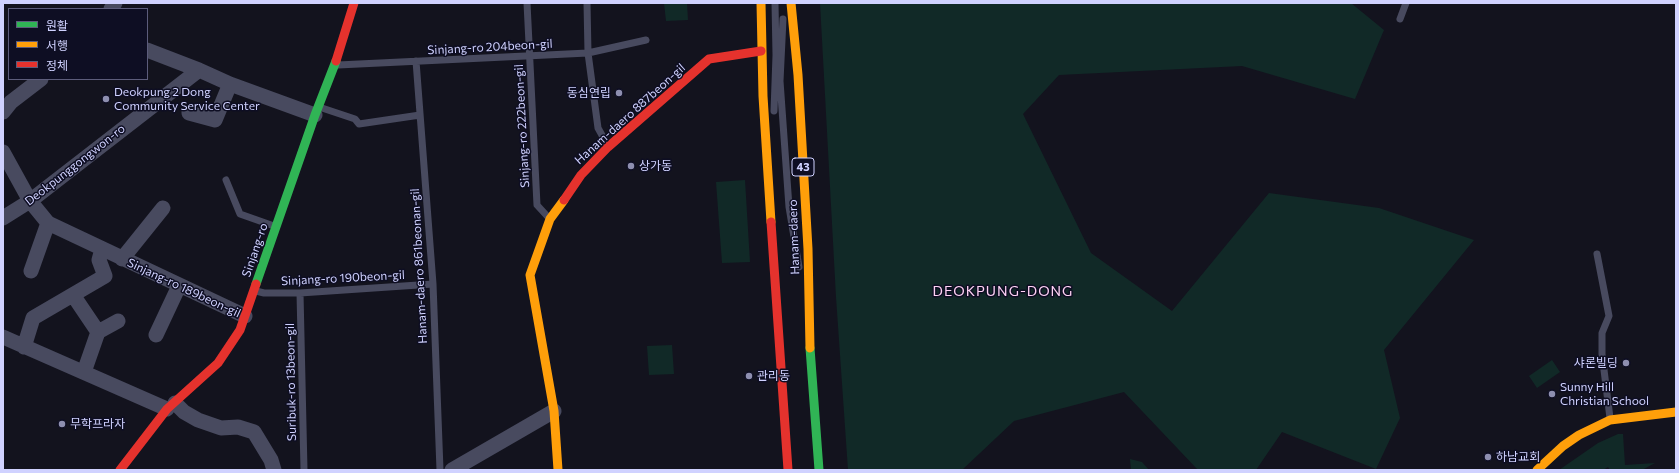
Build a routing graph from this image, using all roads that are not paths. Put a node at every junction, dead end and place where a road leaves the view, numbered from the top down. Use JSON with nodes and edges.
{"nodes":[{"id":1,"x":354,"y":3,"type":"edge"},
{"id":2,"x":527,"y":3,"type":"edge"},
{"id":3,"x":587,"y":3,"type":"edge"},
{"id":4,"x":761,"y":3,"type":"edge"},
{"id":5,"x":775,"y":3,"type":"edge"},
{"id":6,"x":791,"y":3,"type":"edge"},
{"id":7,"x":1406,"y":3,"type":"edge"},
{"id":8,"x":783,"y":11,"type":"dead end"},
{"id":9,"x":1400,"y":19,"type":"dead end"},
{"id":10,"x":646,"y":40,"type":"dead end"},
{"id":11,"x":148,"y":50,"type":"edge"},
{"id":12,"x":762,"y":51,"type":"junction"},
{"id":13,"x":588,"y":53,"type":"junction"},
{"id":14,"x":529,"y":56,"type":"junction"},
{"id":15,"x":416,"y":61,"type":"junction"},
{"id":16,"x":335,"y":65,"type":"junction"},
{"id":17,"x":199,"y":70,"type":"junction"},
{"id":18,"x":39,"y":80,"type":"edge"},
{"id":19,"x":230,"y":84,"type":"junction"},
{"id":20,"x":317,"y":111,"type":"junction"},
{"id":21,"x":3,"y":112,"type":"edge"},
{"id":22,"x":189,"y":113,"type":"dead end"},
{"id":23,"x":420,"y":115,"type":"junction"},
{"id":24,"x":774,"y":117,"type":"dead end"},
{"id":25,"x":774,"y":132,"type":"dead end"},
{"id":26,"x":608,"y":147,"type":"junction"},
{"id":27,"x":3,"y":152,"type":"edge"},
{"id":28,"x":226,"y":180,"type":"dead end"},
{"id":29,"x":30,"y":202,"type":"junction"},
{"id":30,"x":163,"y":208,"type":"dead end"},
{"id":31,"x":771,"y":209,"type":"junction"},
{"id":32,"x":3,"y":218,"type":"edge"},
{"id":33,"x":550,"y":219,"type":"junction"},
{"id":34,"x":48,"y":223,"type":"junction"},
{"id":35,"x":276,"y":227,"type":"junction"},
{"id":36,"x":102,"y":249,"type":"junction"},
{"id":37,"x":1597,"y":254,"type":"dead end"},
{"id":38,"x":122,"y":259,"type":"junction"},
{"id":39,"x":31,"y":271,"type":"dead end"},
{"id":40,"x":800,"y":276,"type":"dead end"},
{"id":41,"x":433,"y":284,"type":"junction"},
{"id":42,"x":801,"y":284,"type":"dead end"},
{"id":43,"x":179,"y":286,"type":"junction"},
{"id":44,"x":254,"y":290,"type":"junction"},
{"id":45,"x":300,"y":293,"type":"junction"},
{"id":46,"x":73,"y":295,"type":"junction"},
{"id":47,"x":245,"y":316,"type":"junction"},
{"id":48,"x":118,"y":321,"type":"dead end"},
{"id":49,"x":808,"y":331,"type":"junction"},
{"id":50,"x":98,"y":332,"type":"junction"},
{"id":51,"x":156,"y":335,"type":"dead end"},
{"id":52,"x":3,"y":337,"type":"edge"},
{"id":53,"x":24,"y":347,"type":"junction"},
{"id":54,"x":84,"y":372,"type":"junction"},
{"id":55,"x":171,"y":406,"type":"junction"},
{"id":56,"x":554,"y":411,"type":"junction"},
{"id":57,"x":1676,"y":412,"type":"edge"},
{"id":58,"x":1610,"y":420,"type":"junction"},
{"id":59,"x":120,"y":470,"type":"edge"},
{"id":60,"x":274,"y":470,"type":"edge"},
{"id":61,"x":304,"y":470,"type":"edge"},
{"id":62,"x":440,"y":470,"type":"edge"},
{"id":63,"x":452,"y":470,"type":"edge"},
{"id":64,"x":558,"y":470,"type":"edge"},
{"id":65,"x":788,"y":470,"type":"edge"},
{"id":66,"x":819,"y":470,"type":"edge"},
{"id":67,"x":1537,"y":470,"type":"edge"}],
"edges":[{"from":1,"to":16,"type":"street","name":"Sinjang-ro"},
{"from":2,"to":14,"type":"lane","name":"Sinjang-ro 222beon-gil"},
{"from":3,"to":13,"type":"lane"},
{"from":4,"to":12,"type":"street","name":"Hanam-daero"},
{"from":5,"to":24,"type":"lane"},
{"from":6,"to":49,"type":"street","name":"Hanam-daero","number":"43"},
{"from":7,"to":9,"type":"lane"},
{"from":8,"to":40,"type":"lane"},
{"from":10,"to":13,"type":"lane","name":"Sinjang-ro 204beon-gil"},
{"from":11,"to":17,"type":"street"},
{"from":12,"to":26,"type":"street","name":"Hanam-daero 887beon-gil"},
{"from":12,"to":31,"type":"street","name":"Hanam-daero"},
{"from":13,"to":14,"type":"lane","name":"Sinjang-ro 204beon-gil"},
{"from":13,"to":26,"type":"lane"},
{"from":14,"to":15,"type":"lane","name":"Sinjang-ro 204beon-gil"},
{"from":14,"to":33,"type":"lane","name":"Sinjang-ro 222beon-gil"},
{"from":15,"to":16,"type":"lane","name":"Sinjang-ro 204beon-gil"},
{"from":15,"to":23,"type":"lane","name":"Hanam-daero 861beonan-gil"},
{"from":16,"to":20,"type":"street","name":"Sinjang-ro"},
{"from":17,"to":19,"type":"street"},
{"from":17,"to":29,"type":"street","name":"Deokpunggongwon-ro"},
{"from":18,"to":21,"type":"street"},
{"from":19,"to":20,"type":"street"},
{"from":19,"to":22,"type":"street"},
{"from":20,"to":23,"type":"lane"},
{"from":20,"to":35,"type":"street","name":"Sinjang-ro"},
{"from":23,"to":41,"type":"lane","name":"Hanam-daero 861beonan-gil"},
{"from":25,"to":31,"type":"lane"},
{"from":26,"to":33,"type":"street","name":"Hanam-daero 887beon-gil"},
{"from":27,"to":29,"type":"street","name":"Sinjang-ro 189beon-gil"},
{"from":28,"to":35,"type":"lane"},
{"from":29,"to":32,"type":"street","name":"Deokpunggongwon-ro"},
{"from":29,"to":34,"type":"street","name":"Sinjang-ro 189beon-gil"},
{"from":30,"to":38,"type":"street","name":"Sinjang-ro 189beon-gil"},
{"from":31,"to":65,"type":"street","name":"Hanam-daero"},
{"from":33,"to":56,"type":"street","name":"Hanam-daero 887beon-gil"},
{"from":34,"to":36,"type":"street","name":"Sinjang-ro 189beon-gil"},
{"from":34,"to":39,"type":"street"},
{"from":35,"to":44,"type":"street","name":"Sinjang-ro"},
{"from":36,"to":38,"type":"street","name":"Sinjang-ro 189beon-gil"},
{"from":36,"to":46,"type":"street"},
{"from":37,"to":58,"type":"lane"},
{"from":38,"to":43,"type":"street","name":"Sinjang-ro 189beon-gil"},
{"from":41,"to":45,"type":"lane","name":"Sinjang-ro 190beon-gil"},
{"from":41,"to":62,"type":"lane","name":"Hanam-daero 861beonan-gil"},
{"from":42,"to":49,"type":"lane"},
{"from":43,"to":47,"type":"street","name":"Sinjang-ro 189beon-gil"},
{"from":43,"to":51,"type":"street"},
{"from":44,"to":45,"type":"lane","name":"Sinjang-ro 190beon-gil"},
{"from":44,"to":47,"type":"street","name":"Sinjang-ro"},
{"from":45,"to":61,"type":"lane","name":"Suribuk-ro 13beon-gil"},
{"from":46,"to":50,"type":"street"},
{"from":46,"to":53,"type":"street"},
{"from":47,"to":55,"type":"street","name":"Sinjang-ro"},
{"from":48,"to":50,"type":"street"},
{"from":49,"to":66,"type":"street","name":"Hanam-daero","number":"43"},
{"from":50,"to":54,"type":"street"},
{"from":52,"to":53,"type":"street"},
{"from":53,"to":54,"type":"street"},
{"from":54,"to":55,"type":"street"},
{"from":55,"to":59,"type":"street","name":"Sinjang-ro"},
{"from":55,"to":60,"type":"street"},
{"from":56,"to":63,"type":"street"},
{"from":56,"to":64,"type":"street","name":"Hanam-daero 887beon-gil"},
{"from":57,"to":58,"type":"street"},
{"from":58,"to":67,"type":"street"}]}
